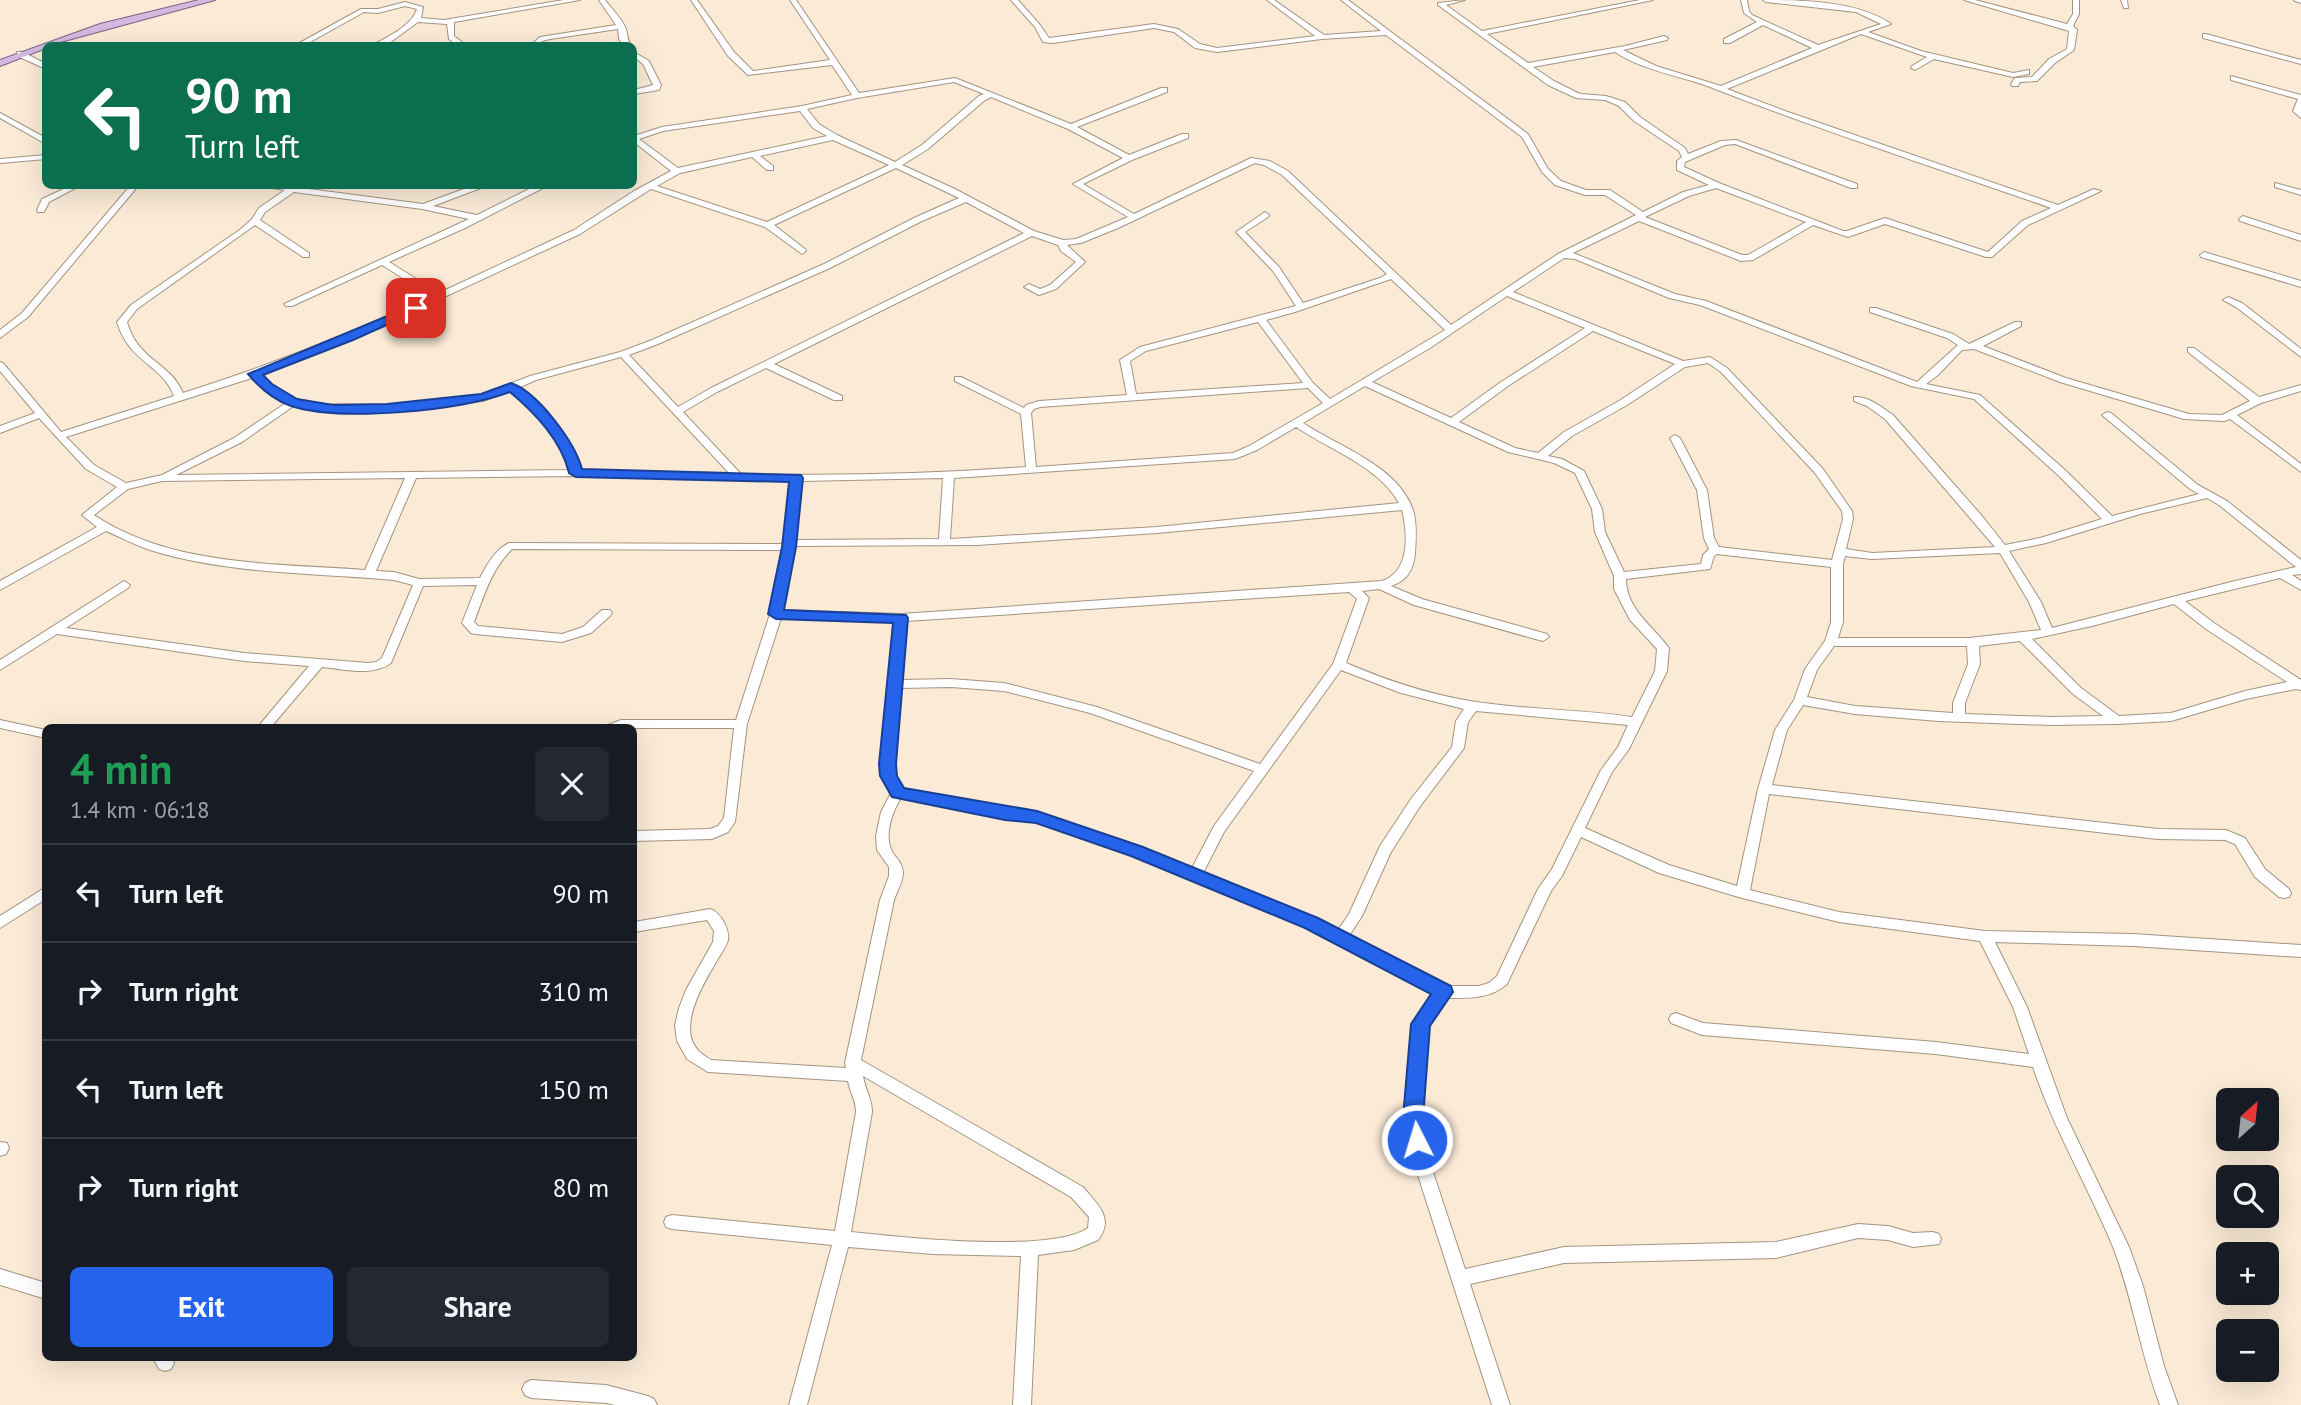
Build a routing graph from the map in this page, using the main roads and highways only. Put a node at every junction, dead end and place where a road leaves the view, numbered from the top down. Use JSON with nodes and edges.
{"nodes":[{"id":1,"x":211,"y":0,"type":"edge"},
{"id":2,"x":53,"y":42,"type":"edge"},
{"id":3,"x":42,"y":46,"type":"edge"},
{"id":4,"x":0,"y":63,"type":"edge"}],
"edges":[{"from":1,"to":2,"type":"main road"},
{"from":3,"to":4,"type":"main road"}]}
